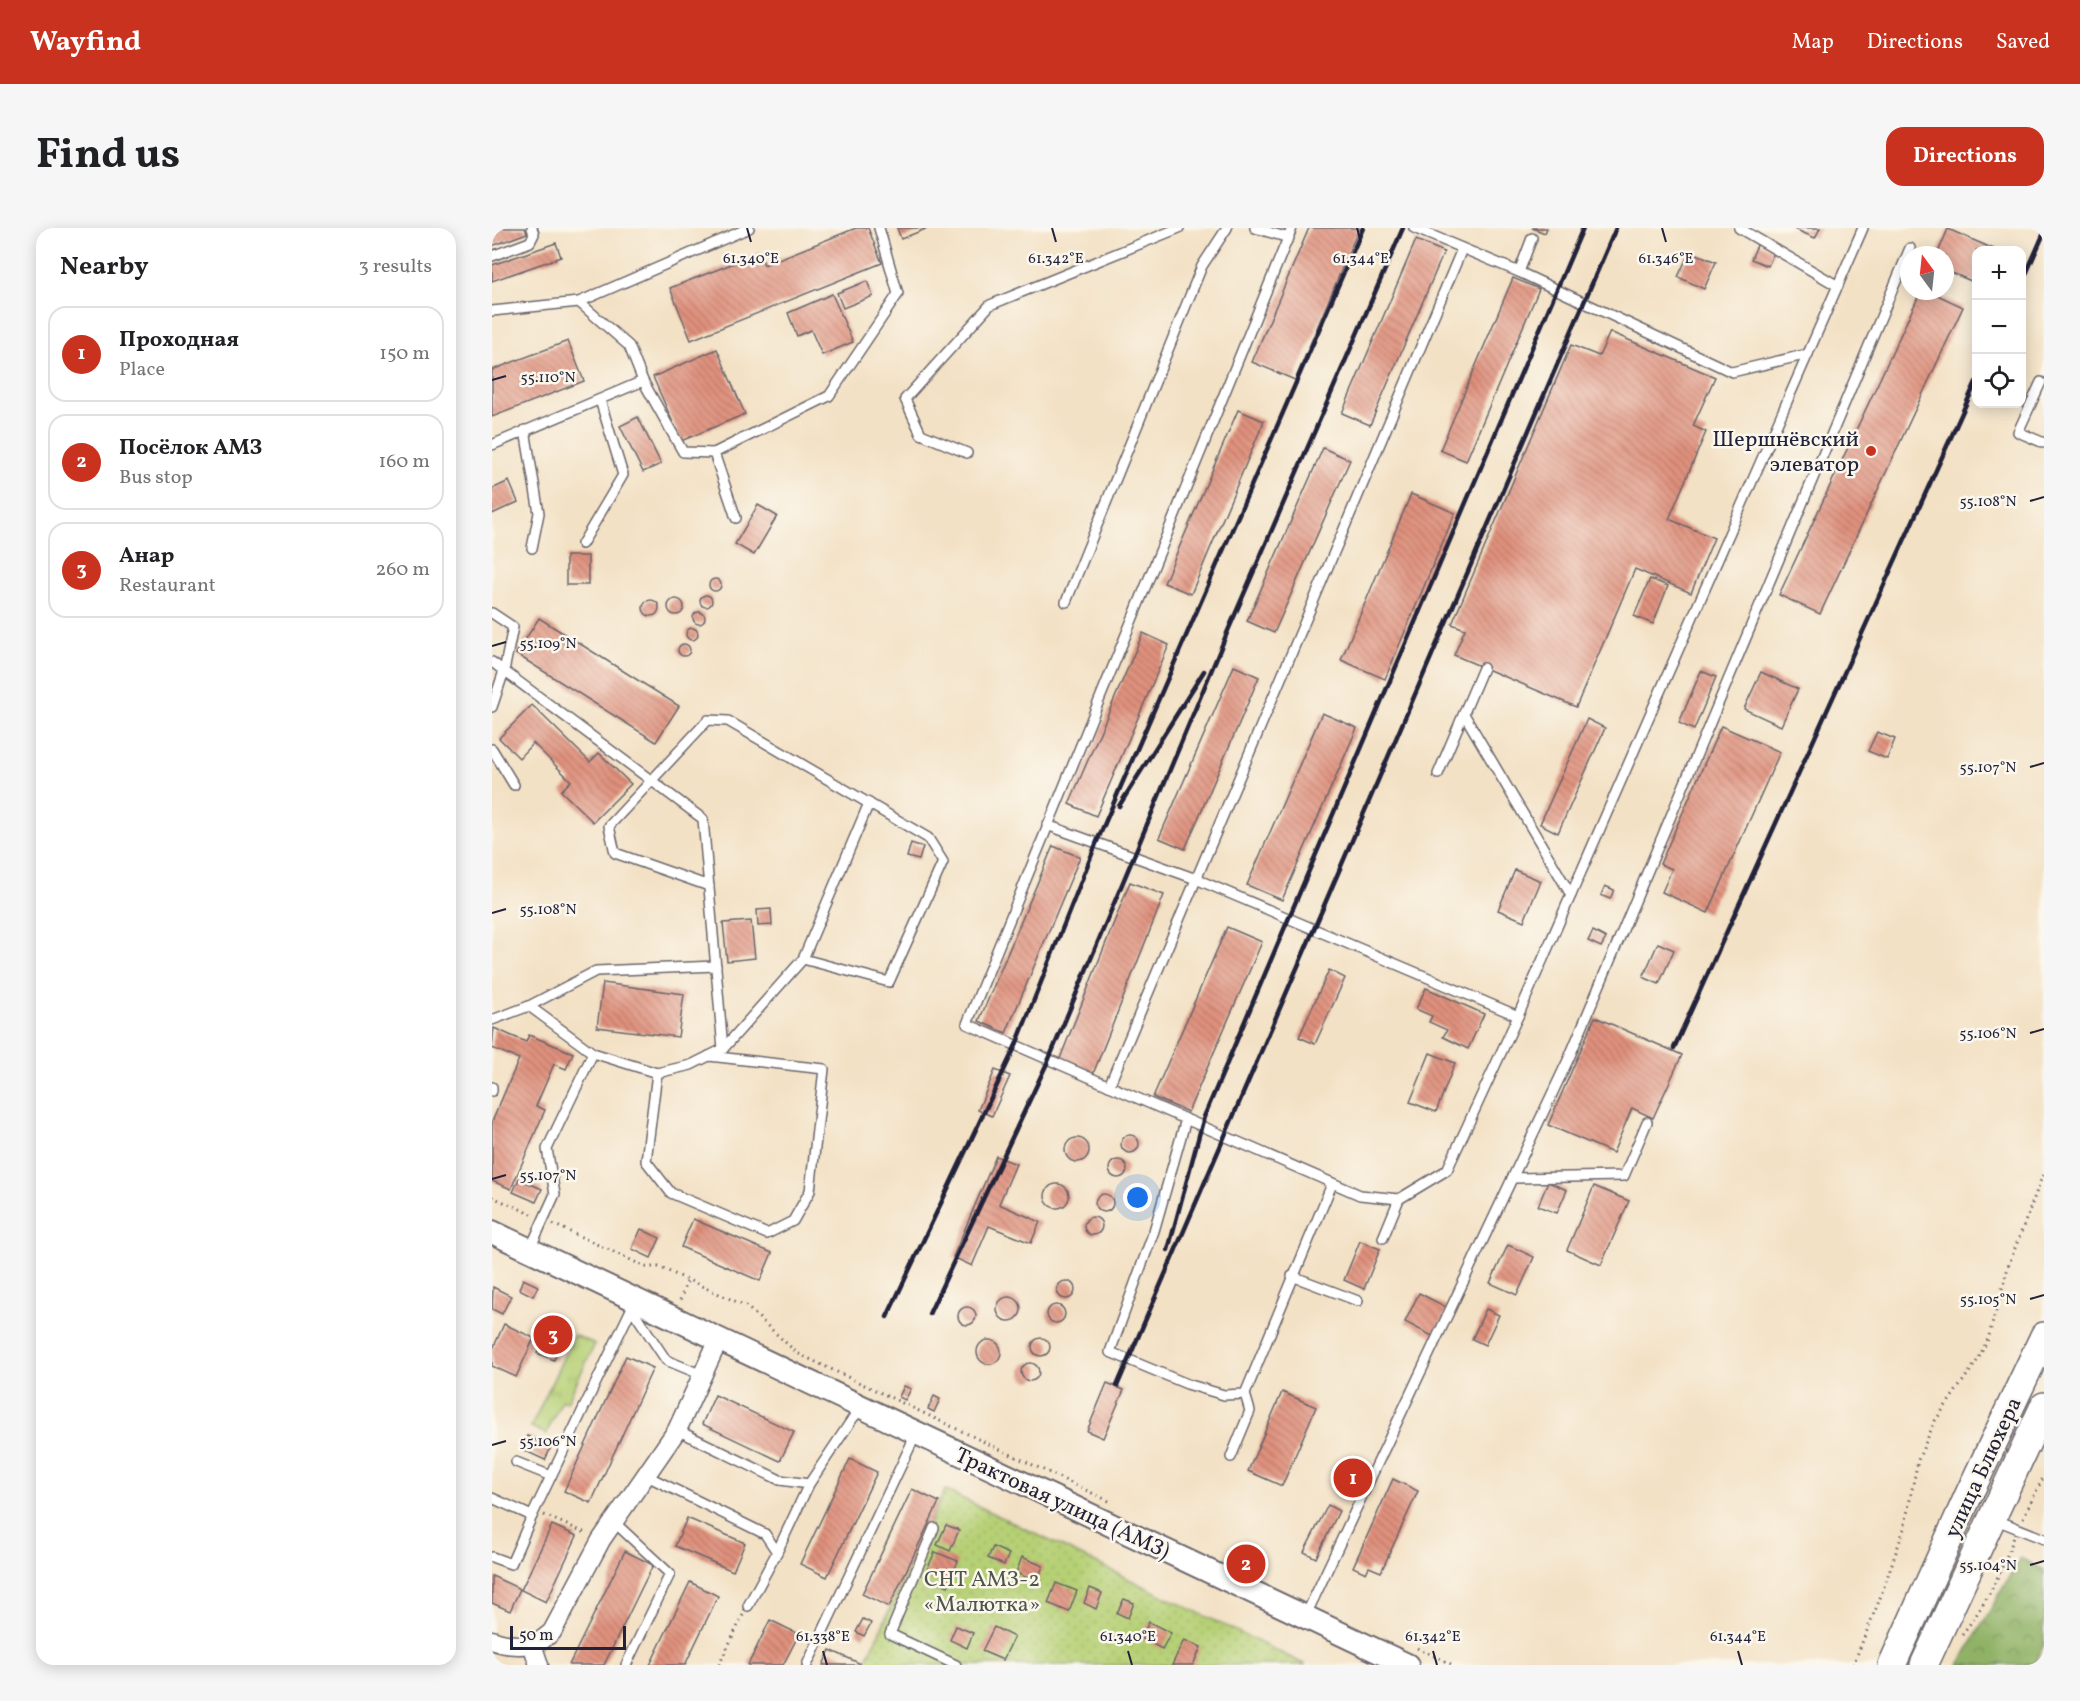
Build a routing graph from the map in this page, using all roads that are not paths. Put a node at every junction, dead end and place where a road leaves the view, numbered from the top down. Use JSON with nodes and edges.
{"nodes":[{"id":1,"x":532,"y":228,"type":"edge"},
{"id":2,"x":749,"y":228,"type":"edge"},
{"id":3,"x":879,"y":228,"type":"edge"},
{"id":4,"x":1179,"y":228,"type":"edge"},
{"id":5,"x":1227,"y":228,"type":"edge"},
{"id":6,"x":1255,"y":228,"type":"edge"},
{"id":7,"x":1292,"y":228,"type":"edge"},
{"id":8,"x":1414,"y":228,"type":"edge"},
{"id":9,"x":1739,"y":228,"type":"edge"},
{"id":10,"x":1863,"y":228,"type":"edge"},
{"id":11,"x":1288,"y":238,"type":"junction"},
{"id":12,"x":1532,"y":238,"type":"dead end"},
{"id":13,"x":1462,"y":249,"type":"junction"},
{"id":14,"x":492,"y":256,"type":"edge"},
{"id":15,"x":1519,"y":272,"type":"junction"},
{"id":16,"x":1900,"y":272,"type":"edge"},
{"id":17,"x":1838,"y":286,"type":"junction"},
{"id":18,"x":579,"y":302,"type":"junction"},
{"id":19,"x":492,"y":311,"type":"edge"},
{"id":20,"x":1808,"y":354,"type":"junction"},
{"id":21,"x":643,"y":381,"type":"junction"},
{"id":22,"x":2040,"y":382,"type":"dead end"},
{"id":23,"x":600,"y":400,"type":"junction"},
{"id":24,"x":525,"y":430,"type":"junction"},
{"id":25,"x":2044,"y":443,"type":"edge"},
{"id":26,"x":492,"y":445,"type":"edge"},
{"id":27,"x":714,"y":453,"type":"junction"},
{"id":28,"x":967,"y":453,"type":"dead end"},
{"id":29,"x":736,"y":518,"type":"dead end"},
{"id":30,"x":582,"y":544,"type":"dead end"},
{"id":31,"x":532,"y":548,"type":"dead end"},
{"id":32,"x":1066,"y":602,"type":"dead end"},
{"id":33,"x":492,"y":613,"type":"edge"},
{"id":34,"x":492,"y":662,"type":"edge"},
{"id":35,"x":1483,"y":668,"type":"dead end"},
{"id":36,"x":504,"y":671,"type":"junction"},
{"id":37,"x":492,"y":707,"type":"edge"},
{"id":38,"x":1464,"y":714,"type":"junction"},
{"id":39,"x":492,"y":749,"type":"edge"},
{"id":40,"x":1438,"y":774,"type":"dead end"},
{"id":41,"x":651,"y":780,"type":"junction"},
{"id":42,"x":514,"y":785,"type":"dead end"},
{"id":43,"x":869,"y":803,"type":"junction"},
{"id":44,"x":1047,"y":825,"type":"junction"},
{"id":45,"x":1196,"y":879,"type":"junction"},
{"id":46,"x":709,"y":886,"type":"junction"},
{"id":47,"x":1571,"y":895,"type":"junction"},
{"id":48,"x":803,"y":959,"type":"junction"},
{"id":49,"x":716,"y":966,"type":"junction"},
{"id":50,"x":529,"y":1006,"type":"junction"},
{"id":51,"x":1518,"y":1016,"type":"junction"},
{"id":52,"x":492,"y":1020,"type":"edge"},
{"id":53,"x":723,"y":1049,"type":"junction"},
{"id":54,"x":593,"y":1053,"type":"junction"},
{"id":55,"x":709,"y":1056,"type":"junction"},
{"id":56,"x":657,"y":1073,"type":"junction"},
{"id":57,"x":1109,"y":1086,"type":"junction"},
{"id":58,"x":1186,"y":1119,"type":"junction"},
{"id":59,"x":1647,"y":1122,"type":"dead end"},
{"id":60,"x":1512,"y":1178,"type":"junction"},
{"id":61,"x":1332,"y":1184,"type":"junction"},
{"id":62,"x":1399,"y":1200,"type":"junction"},
{"id":63,"x":492,"y":1232,"type":"edge"},
{"id":64,"x":1383,"y":1238,"type":"dead end"},
{"id":65,"x":530,"y":1249,"type":"junction"},
{"id":66,"x":1292,"y":1276,"type":"junction"},
{"id":67,"x":1358,"y":1301,"type":"dead end"},
{"id":68,"x":634,"y":1304,"type":"junction"},
{"id":69,"x":2044,"y":1336,"type":"edge"},
{"id":70,"x":719,"y":1339,"type":"junction"},
{"id":71,"x":702,"y":1376,"type":"junction"},
{"id":72,"x":1245,"y":1394,"type":"junction"},
{"id":73,"x":2044,"y":1406,"type":"edge"},
{"id":74,"x":863,"y":1407,"type":"junction"},
{"id":75,"x":677,"y":1430,"type":"junction"},
{"id":76,"x":917,"y":1433,"type":"junction"},
{"id":77,"x":1231,"y":1457,"type":"dead end"},
{"id":78,"x":516,"y":1462,"type":"dead end"},
{"id":79,"x":645,"y":1475,"type":"junction"},
{"id":80,"x":551,"y":1476,"type":"junction"},
{"id":81,"x":809,"y":1484,"type":"junction"},
{"id":82,"x":492,"y":1498,"type":"edge"},
{"id":83,"x":533,"y":1513,"type":"junction"},
{"id":84,"x":1992,"y":1518,"type":"junction"},
{"id":85,"x":615,"y":1522,"type":"junction"},
{"id":86,"x":934,"y":1528,"type":"dead end"},
{"id":87,"x":2044,"y":1539,"type":"edge"},
{"id":88,"x":777,"y":1552,"type":"junction"},
{"id":89,"x":492,"y":1557,"type":"edge"},
{"id":90,"x":748,"y":1606,"type":"road end"},
{"id":91,"x":1305,"y":1617,"type":"junction"},
{"id":92,"x":492,"y":1640,"type":"edge"},
{"id":93,"x":532,"y":1644,"type":"junction"},
{"id":94,"x":1410,"y":1655,"type":"edge"},
{"id":95,"x":539,"y":1665,"type":"edge"},
{"id":96,"x":626,"y":1665,"type":"edge"},
{"id":97,"x":807,"y":1665,"type":"edge"},
{"id":98,"x":956,"y":1665,"type":"edge"},
{"id":99,"x":1892,"y":1665,"type":"edge"},
{"id":100,"x":1924,"y":1665,"type":"edge"}],
"edges":[{"from":1,"to":14,"type":"lane"},
{"from":2,"to":18,"type":"lane"},
{"from":3,"to":27,"type":"lane"},
{"from":4,"to":28,"type":"lane"},
{"from":5,"to":32,"type":"lane"},
{"from":6,"to":11,"type":"lane"},
{"from":7,"to":11,"type":"lane"},
{"from":8,"to":13,"type":"lane"},
{"from":9,"to":17,"type":"lane"},
{"from":10,"to":17,"type":"lane"},
{"from":11,"to":44,"type":"lane"},
{"from":12,"to":15,"type":"lane"},
{"from":13,"to":15,"type":"lane"},
{"from":13,"to":45,"type":"lane"},
{"from":15,"to":20,"type":"lane"},
{"from":16,"to":60,"type":"lane"},
{"from":17,"to":20,"type":"lane"},
{"from":18,"to":19,"type":"lane"},
{"from":18,"to":21,"type":"lane"},
{"from":20,"to":47,"type":"lane"},
{"from":21,"to":23,"type":"lane"},
{"from":21,"to":27,"type":"lane"},
{"from":22,"to":25,"type":"lane"},
{"from":23,"to":24,"type":"lane"},
{"from":23,"to":30,"type":"lane"},
{"from":24,"to":26,"type":"lane"},
{"from":24,"to":31,"type":"lane"},
{"from":27,"to":29,"type":"lane"},
{"from":33,"to":36,"type":"lane"},
{"from":34,"to":36,"type":"lane"},
{"from":35,"to":38,"type":"lane"},
{"from":36,"to":37,"type":"lane"},
{"from":36,"to":41,"type":"lane"},
{"from":38,"to":40,"type":"lane"},
{"from":38,"to":47,"type":"lane"},
{"from":39,"to":42,"type":"lane"},
{"from":41,"to":43,"type":"lane"},
{"from":41,"to":46,"type":"lane"},
{"from":41,"to":46,"type":"lane"},
{"from":43,"to":48,"type":"lane"},
{"from":43,"to":48,"type":"lane"},
{"from":44,"to":45,"type":"lane"},
{"from":44,"to":57,"type":"lane"},
{"from":45,"to":51,"type":"lane"},
{"from":45,"to":57,"type":"lane"},
{"from":46,"to":49,"type":"lane"},
{"from":47,"to":51,"type":"lane"},
{"from":48,"to":53,"type":"lane"},
{"from":49,"to":50,"type":"lane"},
{"from":49,"to":53,"type":"lane"},
{"from":50,"to":52,"type":"lane"},
{"from":50,"to":54,"type":"lane"},
{"from":51,"to":62,"type":"lane"},
{"from":53,"to":55,"type":"lane"},
{"from":54,"to":56,"type":"lane"},
{"from":54,"to":65,"type":"lane"},
{"from":55,"to":56,"type":"lane"},
{"from":55,"to":56,"type":"lane"},
{"from":57,"to":58,"type":"lane"},
{"from":58,"to":61,"type":"lane"},
{"from":58,"to":72,"type":"lane"},
{"from":59,"to":60,"type":"lane"},
{"from":60,"to":91,"type":"lane"},
{"from":61,"to":62,"type":"lane"},
{"from":61,"to":66,"type":"lane"},
{"from":62,"to":64,"type":"lane"},
{"from":63,"to":65,"type":"street","name":"Трактовая улица (АМЗ)"},
{"from":65,"to":68,"type":"street","name":"Трактовая улица (АМЗ)"},
{"from":66,"to":67,"type":"lane"},
{"from":66,"to":72,"type":"lane"},
{"from":68,"to":70,"type":"street","name":"Трактовая улица (АМЗ)"},
{"from":68,"to":71,"type":"lane"},
{"from":68,"to":80,"type":"lane"},
{"from":69,"to":99,"type":"main road","name":"улица Блюхера"},
{"from":70,"to":71,"type":"street"},
{"from":70,"to":74,"type":"street","name":"Трактовая улица (АМЗ)"},
{"from":71,"to":75,"type":"street"},
{"from":72,"to":77,"type":"lane"},
{"from":73,"to":84,"type":"main road","name":"улица Блюхера"},
{"from":74,"to":76,"type":"street","name":"Трактовая улица (АМЗ)"},
{"from":74,"to":81,"type":"lane"},
{"from":75,"to":79,"type":"street"},
{"from":75,"to":81,"type":"lane"},
{"from":76,"to":91,"type":"street","name":"Трактовая улица (АМЗ)"},
{"from":76,"to":97,"type":"lane"},
{"from":78,"to":80,"type":"lane"},
{"from":79,"to":85,"type":"street"},
{"from":79,"to":88,"type":"lane"},
{"from":80,"to":83,"type":"lane"},
{"from":81,"to":88,"type":"lane"},
{"from":82,"to":83,"type":"lane"},
{"from":83,"to":89,"type":"lane"},
{"from":84,"to":87,"type":"lane"},
{"from":84,"to":100,"type":"main road","name":"улица Блюхера"},
{"from":85,"to":93,"type":"street"},
{"from":85,"to":96,"type":"lane"},
{"from":86,"to":98,"type":"lane"},
{"from":88,"to":90,"type":"lane"},
{"from":91,"to":94,"type":"street","name":"Трактовая улица (АМЗ)"},
{"from":92,"to":93,"type":"street"},
{"from":93,"to":95,"type":"street"}]}
